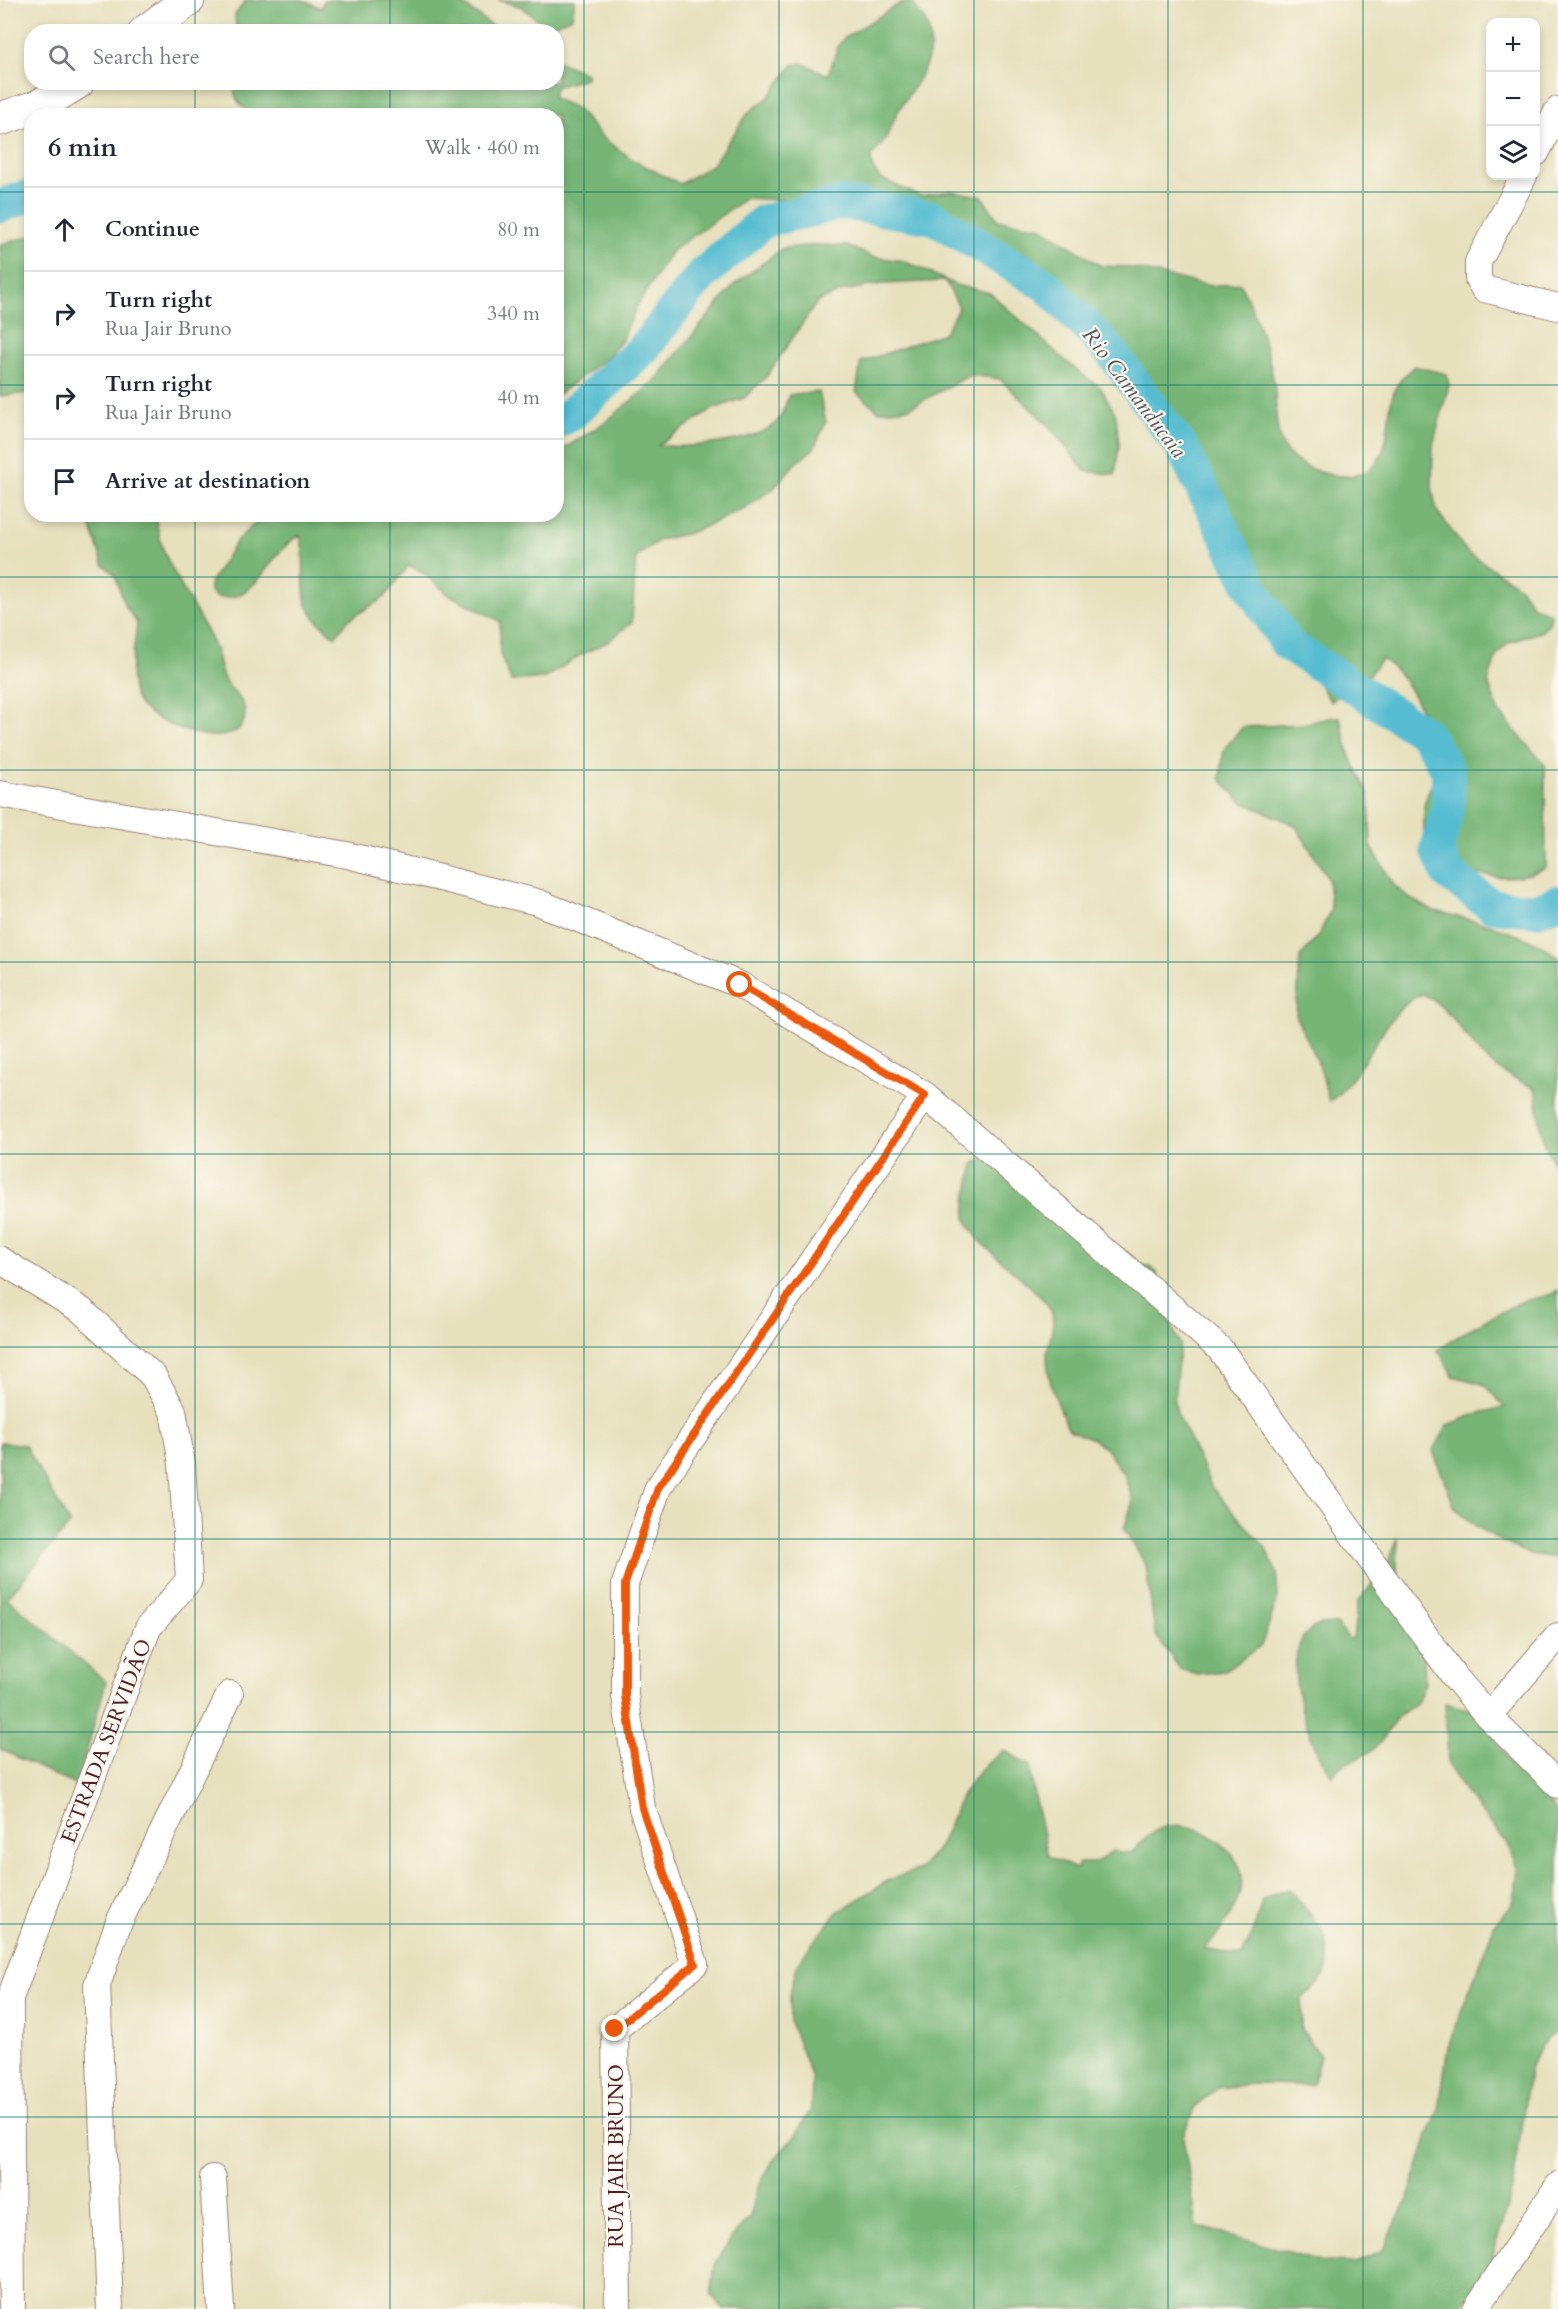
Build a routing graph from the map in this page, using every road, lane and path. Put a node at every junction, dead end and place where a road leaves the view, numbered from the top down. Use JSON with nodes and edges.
{"nodes":[{"id":1,"x":188,"y":0,"type":"edge"},
{"id":2,"x":156,"y":24,"type":"edge"},
{"id":3,"x":65,"y":90,"type":"edge"},
{"id":4,"x":33,"y":108,"type":"edge"},
{"id":5,"x":1558,"y":110,"type":"edge"},
{"id":6,"x":24,"y":111,"type":"edge"},
{"id":7,"x":0,"y":119,"type":"edge"},
{"id":8,"x":1547,"y":143,"type":"edge"},
{"id":9,"x":1522,"y":180,"type":"edge"},
{"id":10,"x":1558,"y":307,"type":"edge"},
{"id":11,"x":0,"y":794,"type":"edge"},
{"id":12,"x":925,"y":1095,"type":"junction"},
{"id":13,"x":0,"y":1260,"type":"edge"},
{"id":14,"x":1558,"y":1636,"type":"edge"},
{"id":15,"x":230,"y":1694,"type":"dead end"},
{"id":16,"x":1488,"y":1716,"type":"junction"},
{"id":17,"x":1558,"y":1785,"type":"edge"},
{"id":18,"x":213,"y":2178,"type":"dead end"},
{"id":19,"x":1558,"y":2186,"type":"edge"},
{"id":20,"x":12,"y":2309,"type":"edge"},
{"id":21,"x":110,"y":2309,"type":"edge"},
{"id":22,"x":221,"y":2309,"type":"edge"},
{"id":23,"x":618,"y":2309,"type":"edge"},
{"id":24,"x":1476,"y":2309,"type":"edge"}],
"edges":[{"from":1,"to":2,"type":"main road"},
{"from":3,"to":4,"type":"main road"},
{"from":5,"to":8,"type":"street"},
{"from":6,"to":7,"type":"main road"},
{"from":9,"to":10,"type":"street"},
{"from":11,"to":12,"type":"street"},
{"from":12,"to":16,"type":"street"},
{"from":12,"to":23,"type":"street","name":"RUA JAIR BRUNO"},
{"from":13,"to":20,"type":"street","name":"ESTRADA SERVIDÃO"},
{"from":14,"to":16,"type":"street"},
{"from":15,"to":21,"type":"street"},
{"from":16,"to":17,"type":"street"},
{"from":18,"to":22,"type":"street"},
{"from":19,"to":24,"type":"street"}]}
